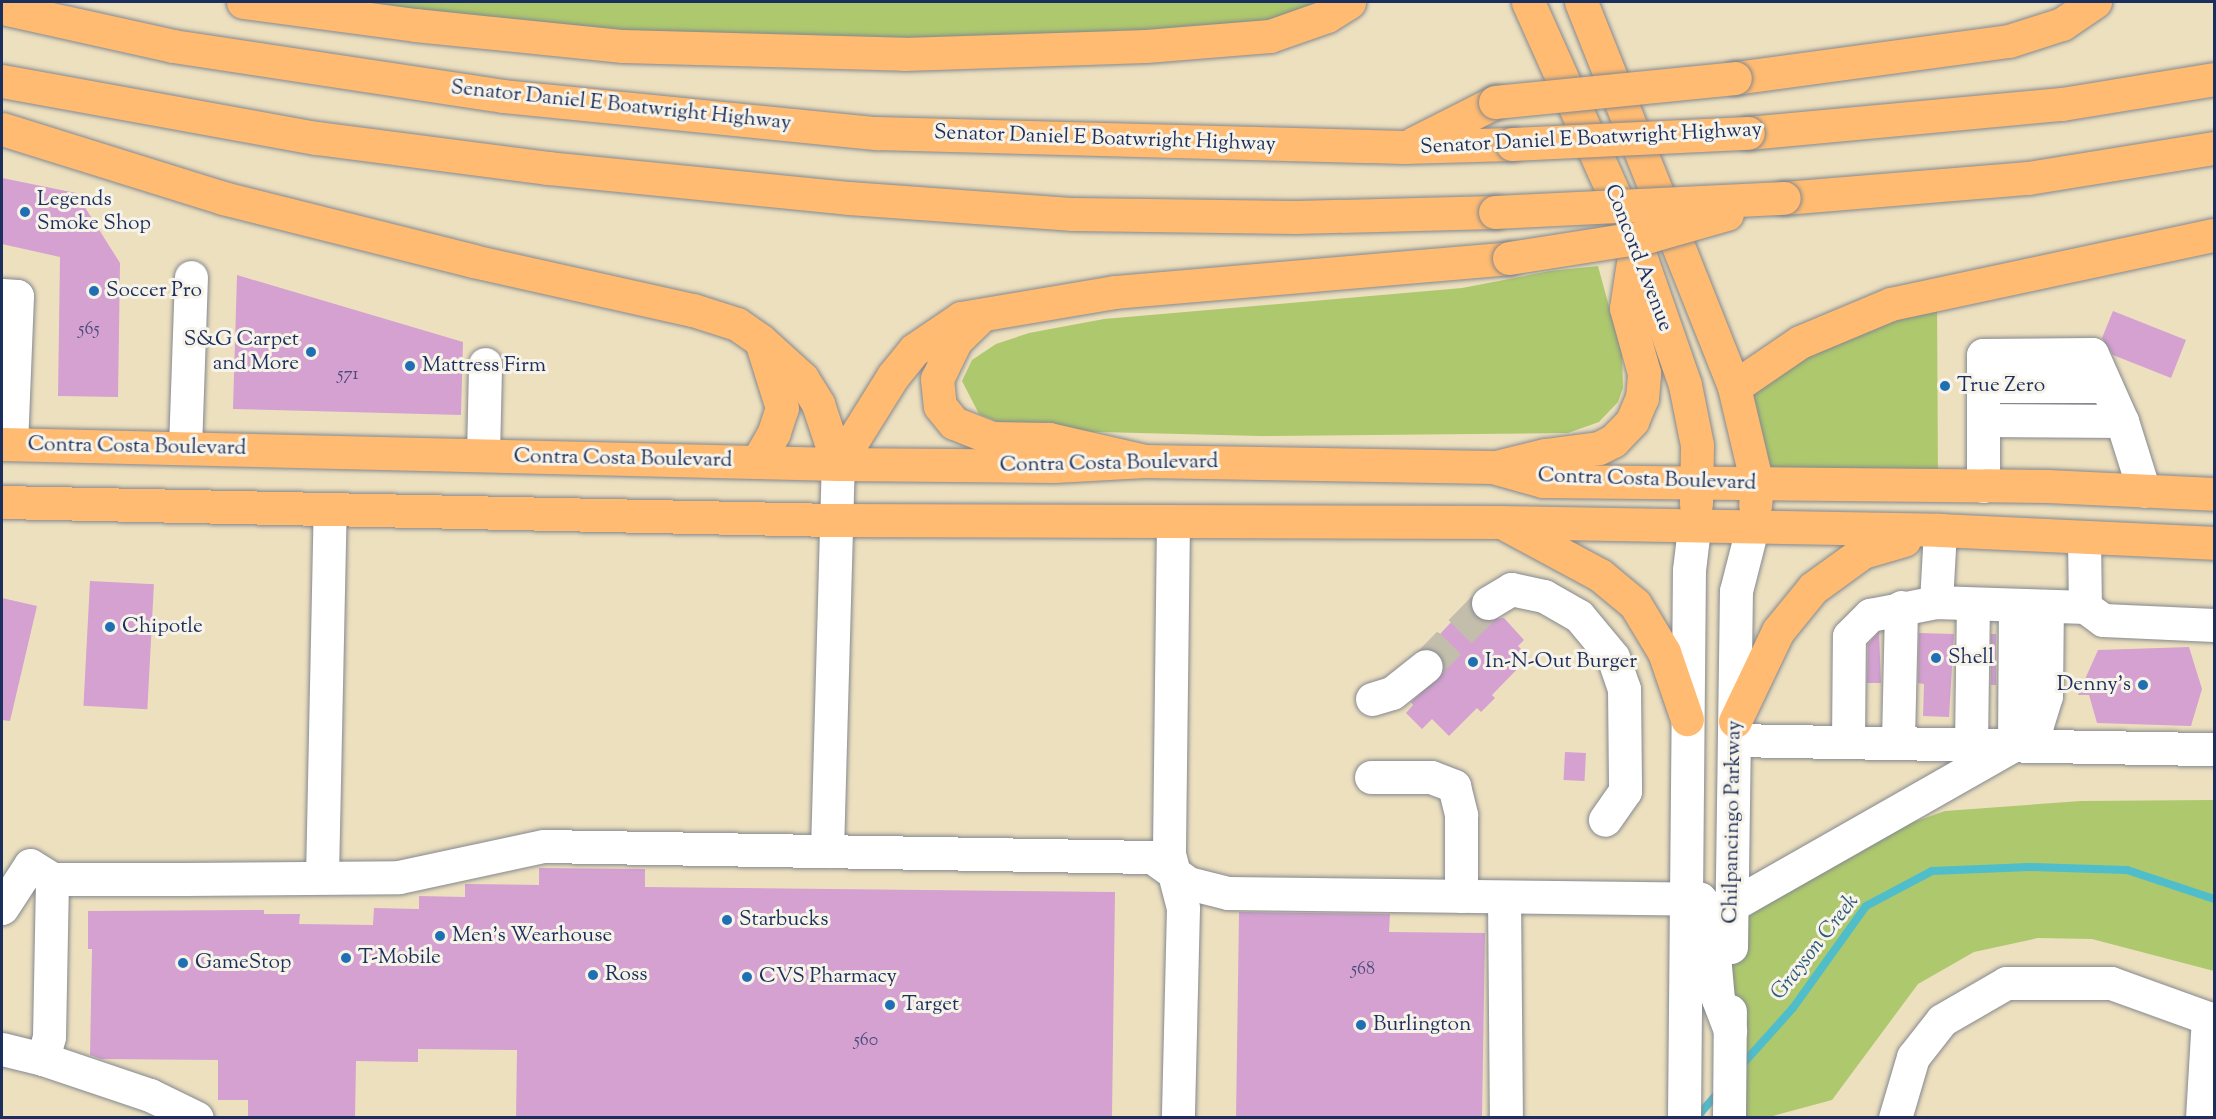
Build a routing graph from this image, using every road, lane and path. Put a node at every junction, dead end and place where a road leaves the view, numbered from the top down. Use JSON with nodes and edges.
{"nodes":[{"id":1,"x":243,"y":2,"type":"edge"},
{"id":2,"x":1349,"y":2,"type":"edge"},
{"id":3,"x":1528,"y":2,"type":"edge"},
{"id":4,"x":1581,"y":2,"type":"edge"},
{"id":5,"x":2095,"y":2,"type":"edge"},
{"id":6,"x":2,"y":8,"type":"edge"},
{"id":7,"x":2214,"y":79,"type":"edge"},
{"id":8,"x":2,"y":81,"type":"edge"},
{"id":9,"x":2,"y":129,"type":"edge"},
{"id":10,"x":1404,"y":147,"type":"junction"},
{"id":11,"x":2214,"y":148,"type":"edge"},
{"id":12,"x":1784,"y":198,"type":"junction"},
{"id":13,"x":2214,"y":236,"type":"edge"},
{"id":14,"x":1636,"y":244,"type":"junction"},
{"id":15,"x":191,"y":277,"type":"dead end"},
{"id":16,"x":2,"y":295,"type":"edge"},
{"id":17,"x":987,"y":311,"type":"junction"},
{"id":18,"x":760,"y":339,"type":"junction"},
{"id":19,"x":485,"y":364,"type":"dead end"},
{"id":20,"x":1734,"y":387,"type":"junction"},
{"id":21,"x":1983,"y":420,"type":"junction"},
{"id":22,"x":2122,"y":421,"type":"junction"},
{"id":23,"x":6,"y":444,"type":"edge"},
{"id":24,"x":185,"y":448,"type":"junction"},
{"id":25,"x":483,"y":455,"type":"junction"},
{"id":26,"x":1145,"y":461,"type":"junction"},
{"id":27,"x":757,"y":462,"type":"junction"},
{"id":28,"x":838,"y":464,"type":"junction"},
{"id":29,"x":1494,"y":467,"type":"junction"},
{"id":30,"x":1697,"y":482,"type":"junction"},
{"id":31,"x":1757,"y":484,"type":"junction"},
{"id":32,"x":1983,"y":486,"type":"junction"},
{"id":33,"x":2144,"y":491,"type":"junction"},
{"id":34,"x":2214,"y":494,"type":"edge"},
{"id":35,"x":2,"y":502,"type":"edge"},
{"id":36,"x":330,"y":510,"type":"junction"},
{"id":37,"x":835,"y":520,"type":"junction"},
{"id":38,"x":1173,"y":521,"type":"junction"},
{"id":39,"x":1500,"y":522,"type":"junction"},
{"id":40,"x":1694,"y":528,"type":"junction"},
{"id":41,"x":1752,"y":528,"type":"junction"},
{"id":42,"x":1940,"y":530,"type":"junction"},
{"id":43,"x":2084,"y":538,"type":"junction"},
{"id":44,"x":2214,"y":543,"type":"edge"},
{"id":45,"x":1936,"y":602,"type":"junction"},
{"id":46,"x":1488,"y":603,"type":"tunnel mouth"},
{"id":47,"x":1973,"y":604,"type":"junction"},
{"id":48,"x":2015,"y":605,"type":"junction"},
{"id":49,"x":2047,"y":606,"type":"junction"},
{"id":50,"x":2085,"y":607,"type":"junction"},
{"id":51,"x":1901,"y":608,"type":"junction"},
{"id":52,"x":2214,"y":625,"type":"edge"},
{"id":53,"x":1425,"y":666,"type":"tunnel mouth"},
{"id":54,"x":1372,"y":699,"type":"dead end"},
{"id":55,"x":1687,"y":719,"type":"junction"},
{"id":56,"x":1735,"y":730,"type":"junction"},
{"id":57,"x":1898,"y":741,"type":"junction"},
{"id":58,"x":1848,"y":742,"type":"junction"},
{"id":59,"x":1971,"y":744,"type":"junction"},
{"id":60,"x":2014,"y":745,"type":"junction"},
{"id":61,"x":2214,"y":749,"type":"edge"},
{"id":62,"x":1371,"y":777,"type":"dead end"},
{"id":63,"x":1605,"y":820,"type":"dead end"},
{"id":64,"x":827,"y":851,"type":"junction"},
{"id":65,"x":1172,"y":874,"type":"junction"},
{"id":66,"x":322,"y":877,"type":"junction"},
{"id":67,"x":52,"y":879,"type":"junction"},
{"id":68,"x":1461,"y":896,"type":"junction"},
{"id":69,"x":1504,"y":897,"type":"junction"},
{"id":70,"x":1687,"y":897,"type":"junction"},
{"id":71,"x":2,"y":908,"type":"edge"},
{"id":72,"x":1732,"y":916,"type":"junction"},
{"id":73,"x":2211,"y":1019,"type":"edge"},
{"id":74,"x":1730,"y":1031,"type":"junction"},
{"id":75,"x":2,"y":1050,"type":"edge"},
{"id":76,"x":43,"y":1059,"type":"junction"},
{"id":77,"x":1684,"y":1116,"type":"edge"},
{"id":78,"x":197,"y":1118,"type":"edge"},
{"id":79,"x":1178,"y":1118,"type":"edge"},
{"id":80,"x":1506,"y":1118,"type":"edge"},
{"id":81,"x":1729,"y":1118,"type":"edge"},
{"id":82,"x":1895,"y":1118,"type":"edge"},
{"id":83,"x":2202,"y":1118,"type":"edge"}],
"edges":[{"from":1,"to":2,"type":"main road"},
{"from":3,"to":14,"type":"main road","name":"Concord Avenue"},
{"from":4,"to":20,"type":"main road","name":"Concord Avenue"},
{"from":5,"to":10,"type":"main road","bridge":true},
{"from":6,"to":10,"type":"main road","name":"Senator Daniel E Boatwright Highway"},
{"from":7,"to":10,"type":"main road","name":"Senator Daniel E Boatwright Highway","bridge":true},
{"from":8,"to":12,"type":"main road","bridge":true},
{"from":9,"to":18,"type":"main road"},
{"from":11,"to":12,"type":"main road"},
{"from":12,"to":17,"type":"main road","bridge":true},
{"from":13,"to":20,"type":"main road"},
{"from":14,"to":29,"type":"main road"},
{"from":14,"to":30,"type":"main road","name":"Concord Avenue"},
{"from":15,"to":24,"type":"street"},
{"from":16,"to":23,"type":"street"},
{"from":17,"to":26,"type":"main road"},
{"from":17,"to":28,"type":"main road"},
{"from":18,"to":27,"type":"main road"},
{"from":18,"to":28,"type":"main road"},
{"from":19,"to":25,"type":"street"},
{"from":20,"to":31,"type":"main road","name":"Concord Avenue"},
{"from":21,"to":22,"type":"street"},
{"from":21,"to":22,"type":"street"},
{"from":21,"to":32,"type":"street"},
{"from":22,"to":33,"type":"street"},
{"from":23,"to":24,"type":"main road","name":"Contra Costa Boulevard"},
{"from":24,"to":25,"type":"main road","name":"Contra Costa Boulevard"},
{"from":25,"to":27,"type":"main road","name":"Contra Costa Boulevard"},
{"from":26,"to":28,"type":"main road","name":"Contra Costa Boulevard"},
{"from":26,"to":29,"type":"main road","name":"Contra Costa Boulevard"},
{"from":27,"to":28,"type":"main road","name":"Contra Costa Boulevard"},
{"from":28,"to":37,"type":"street"},
{"from":29,"to":30,"type":"main road","name":"Contra Costa Boulevard"},
{"from":30,"to":31,"type":"main road","name":"Contra Costa Boulevard"},
{"from":30,"to":40,"type":"main road","name":"Concord Avenue"},
{"from":31,"to":32,"type":"main road","name":"Contra Costa Boulevard"},
{"from":31,"to":41,"type":"main road","name":"Concord Avenue"},
{"from":32,"to":33,"type":"main road","name":"Contra Costa Boulevard"},
{"from":33,"to":34,"type":"main road","name":"Contra Costa Boulevard"},
{"from":35,"to":36,"type":"main road"},
{"from":36,"to":37,"type":"main road"},
{"from":36,"to":66,"type":"street"},
{"from":37,"to":38,"type":"main road"},
{"from":37,"to":64,"type":"street"},
{"from":38,"to":39,"type":"main road"},
{"from":38,"to":65,"type":"street"},
{"from":39,"to":40,"type":"main road"},
{"from":39,"to":55,"type":"main road"},
{"from":40,"to":41,"type":"main road"},
{"from":40,"to":55,"type":"street"},
{"from":41,"to":42,"type":"main road"},
{"from":41,"to":56,"type":"street","name":"Chilpancingo Parkway"},
{"from":42,"to":43,"type":"main road"},
{"from":42,"to":45,"type":"street"},
{"from":42,"to":56,"type":"main road"},
{"from":43,"to":44,"type":"main road"},
{"from":43,"to":50,"type":"street"},
{"from":45,"to":47,"type":"street"},
{"from":45,"to":51,"type":"street"},
{"from":46,"to":63,"type":"street"},
{"from":47,"to":48,"type":"street"},
{"from":47,"to":59,"type":"street"},
{"from":48,"to":49,"type":"street"},
{"from":48,"to":60,"type":"street"},
{"from":49,"to":50,"type":"street"},
{"from":49,"to":60,"type":"street"},
{"from":50,"to":52,"type":"street"},
{"from":51,"to":57,"type":"street"},
{"from":51,"to":58,"type":"street"},
{"from":53,"to":54,"type":"street"},
{"from":55,"to":70,"type":"street"},
{"from":56,"to":58,"type":"street"},
{"from":56,"to":72,"type":"street","name":"Chilpancingo Parkway"},
{"from":57,"to":58,"type":"street"},
{"from":57,"to":59,"type":"street"},
{"from":59,"to":60,"type":"street"},
{"from":60,"to":61,"type":"street"},
{"from":60,"to":72,"type":"street"},
{"from":62,"to":68,"type":"street"},
{"from":64,"to":65,"type":"street"},
{"from":64,"to":66,"type":"street"},
{"from":65,"to":68,"type":"street"},
{"from":65,"to":79,"type":"street"},
{"from":66,"to":67,"type":"street"},
{"from":67,"to":71,"type":"street"},
{"from":67,"to":76,"type":"street"},
{"from":68,"to":69,"type":"street"},
{"from":69,"to":70,"type":"street"},
{"from":69,"to":80,"type":"street"},
{"from":70,"to":74,"type":"street"},
{"from":70,"to":77,"type":"street"},
{"from":72,"to":74,"type":"street","name":"Chilpancingo Parkway"},
{"from":73,"to":82,"type":"street"},
{"from":73,"to":83,"type":"street"},
{"from":74,"to":81,"type":"street","name":"Chilpancingo Parkway"},
{"from":75,"to":76,"type":"street"},
{"from":76,"to":78,"type":"street"}]}
